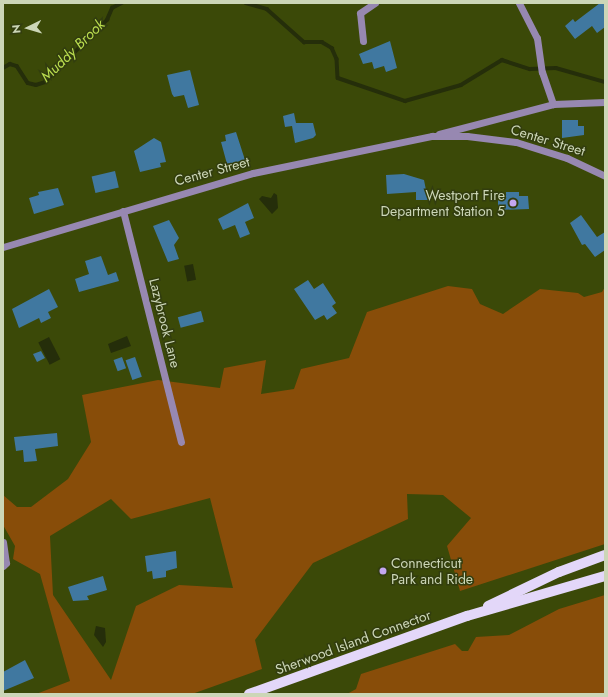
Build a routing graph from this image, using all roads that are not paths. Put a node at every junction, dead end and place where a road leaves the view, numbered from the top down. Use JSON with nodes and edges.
{"nodes":[{"id":1,"x":375,"y":3,"type":"edge"},
{"id":2,"x":519,"y":3,"type":"edge"},
{"id":3,"x":363,"y":41,"type":"dead end"},
{"id":4,"x":605,"y":102,"type":"edge"},
{"id":5,"x":553,"y":104,"type":"junction"},
{"id":6,"x":432,"y":136,"type":"junction"},
{"id":7,"x":605,"y":176,"type":"edge"},
{"id":8,"x":123,"y":211,"type":"junction"},
{"id":9,"x":3,"y":247,"type":"edge"},
{"id":10,"x":181,"y":442,"type":"dead end"},
{"id":11,"x":3,"y":542,"type":"edge"},
{"id":12,"x":605,"y":555,"type":"edge"},
{"id":13,"x":3,"y":566,"type":"edge"},
{"id":14,"x":605,"y":576,"type":"edge"},
{"id":15,"x":466,"y":616,"type":"junction"},
{"id":16,"x":249,"y":694,"type":"edge"}],
"edges":[{"from":1,"to":3,"type":"street"},
{"from":2,"to":5,"type":"street"},
{"from":4,"to":5,"type":"street","name":"Center Street"},
{"from":5,"to":6,"type":"street","name":"Center Street"},
{"from":6,"to":7,"type":"street","name":"Center Street"},
{"from":6,"to":8,"type":"street","name":"Center Street"},
{"from":8,"to":9,"type":"street","name":"Center Street"},
{"from":8,"to":10,"type":"street","name":"Lazybrook Lane"},
{"from":11,"to":13,"type":"street"},
{"from":12,"to":15,"type":"main road","name":"Sherwood Island Connector"},
{"from":14,"to":15,"type":"main road","name":"Sherwood Island Connector"},
{"from":15,"to":16,"type":"main road","name":"Sherwood Island Connector"}]}
